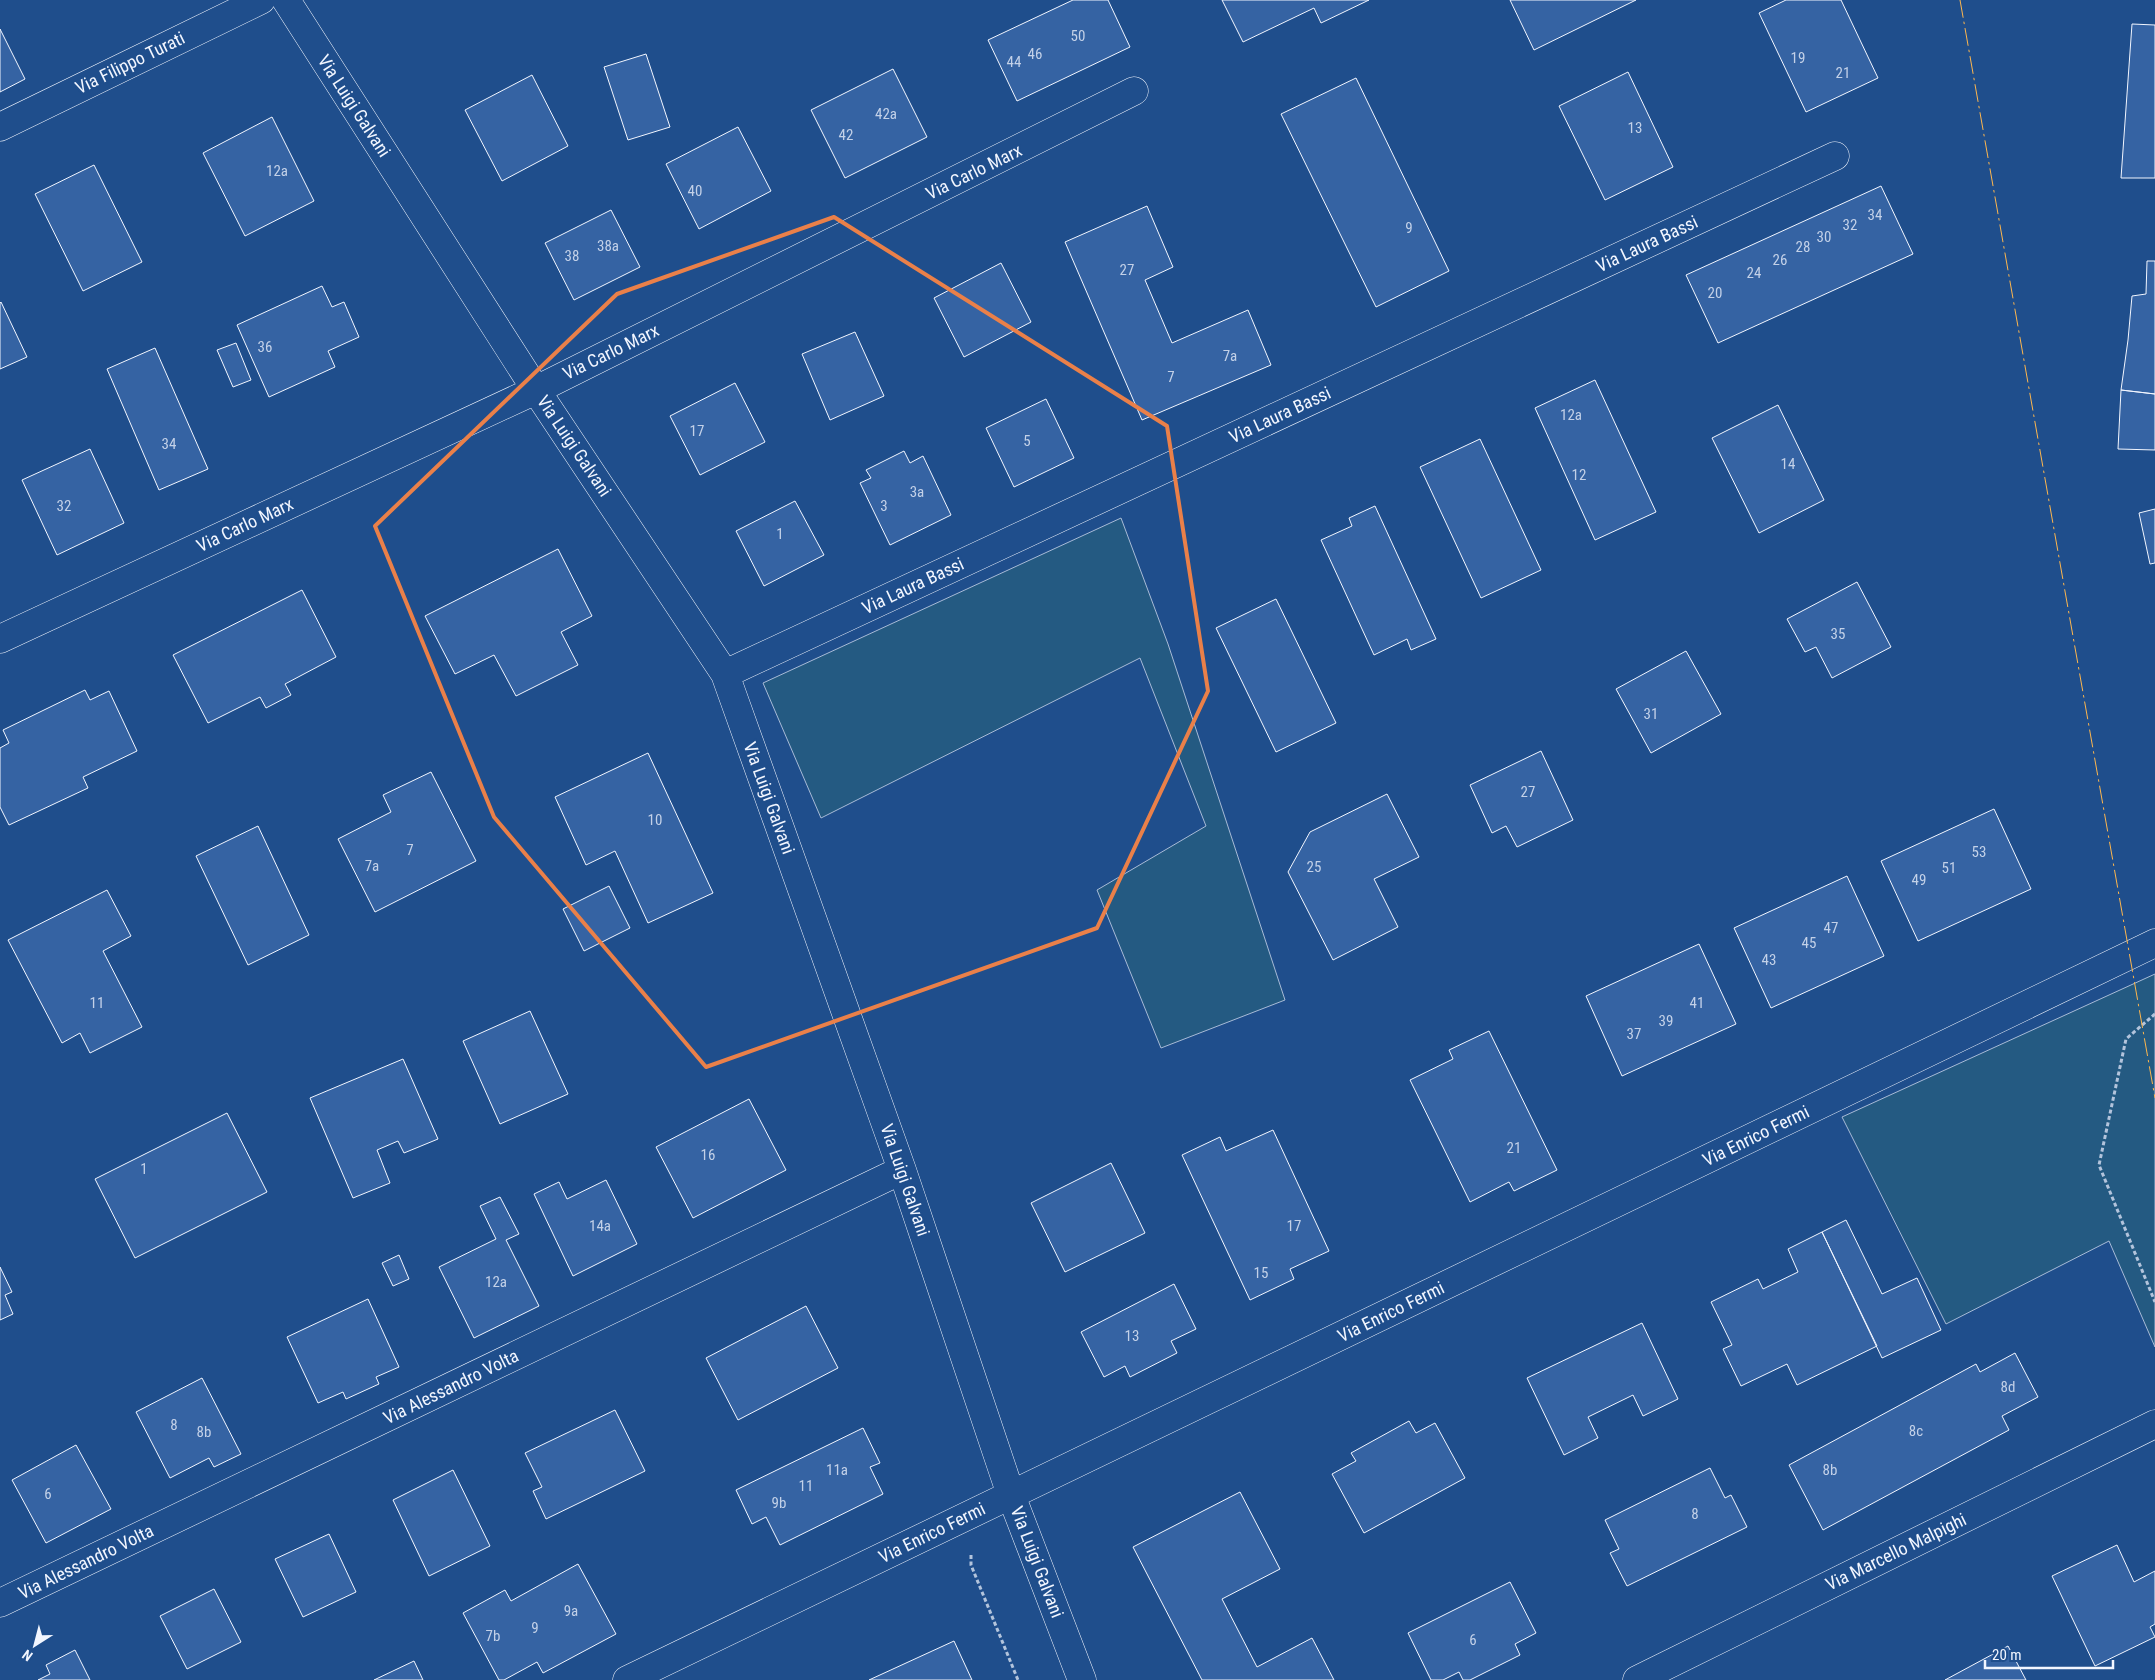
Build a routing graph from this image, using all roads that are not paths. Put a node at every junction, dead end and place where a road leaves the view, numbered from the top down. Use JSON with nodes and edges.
{"nodes":[{"id":1,"x":261,"y":0,"type":"edge"},
{"id":2,"x":286,"y":0,"type":"edge"},
{"id":3,"x":1134,"y":92,"type":"dead end"},
{"id":4,"x":0,"y":127,"type":"edge"},
{"id":5,"x":1835,"y":156,"type":"dead end"},
{"id":6,"x":536,"y":390,"type":"junction"},
{"id":7,"x":0,"y":638,"type":"edge"},
{"id":8,"x":725,"y":674,"type":"junction"},
{"id":9,"x":2155,"y":943,"type":"edge"},
{"id":10,"x":902,"y":1170,"type":"junction"},
{"id":11,"x":2155,"y":1424,"type":"edge"},
{"id":12,"x":1011,"y":1495,"type":"junction"},
{"id":13,"x":0,"y":1603,"type":"edge"},
{"id":14,"x":627,"y":1680,"type":"edge"},
{"id":15,"x":1082,"y":1680,"type":"edge"},
{"id":16,"x":1637,"y":1680,"type":"edge"}],
"edges":[{"from":1,"to":4,"type":"street","name":"Via Filippo Turati"},
{"from":2,"to":6,"type":"street","name":"Via Luigi Galvani"},
{"from":3,"to":6,"type":"street","name":"Via Carlo Marx"},
{"from":5,"to":8,"type":"street","name":"Via Laura Bassi"},
{"from":6,"to":7,"type":"street","name":"Via Carlo Marx"},
{"from":6,"to":8,"type":"street","name":"Via Luigi Galvani"},
{"from":8,"to":10,"type":"street","name":"Via Luigi Galvani"},
{"from":9,"to":12,"type":"street","name":"Via Enrico Fermi"},
{"from":10,"to":12,"type":"street","name":"Via Luigi Galvani"},
{"from":10,"to":13,"type":"street","name":"Via Alessandro Volta"},
{"from":11,"to":16,"type":"street","name":"Via Marcello Malpighi"},
{"from":12,"to":14,"type":"street","name":"Via Enrico Fermi"},
{"from":12,"to":15,"type":"street","name":"Via Luigi Galvani"}]}
